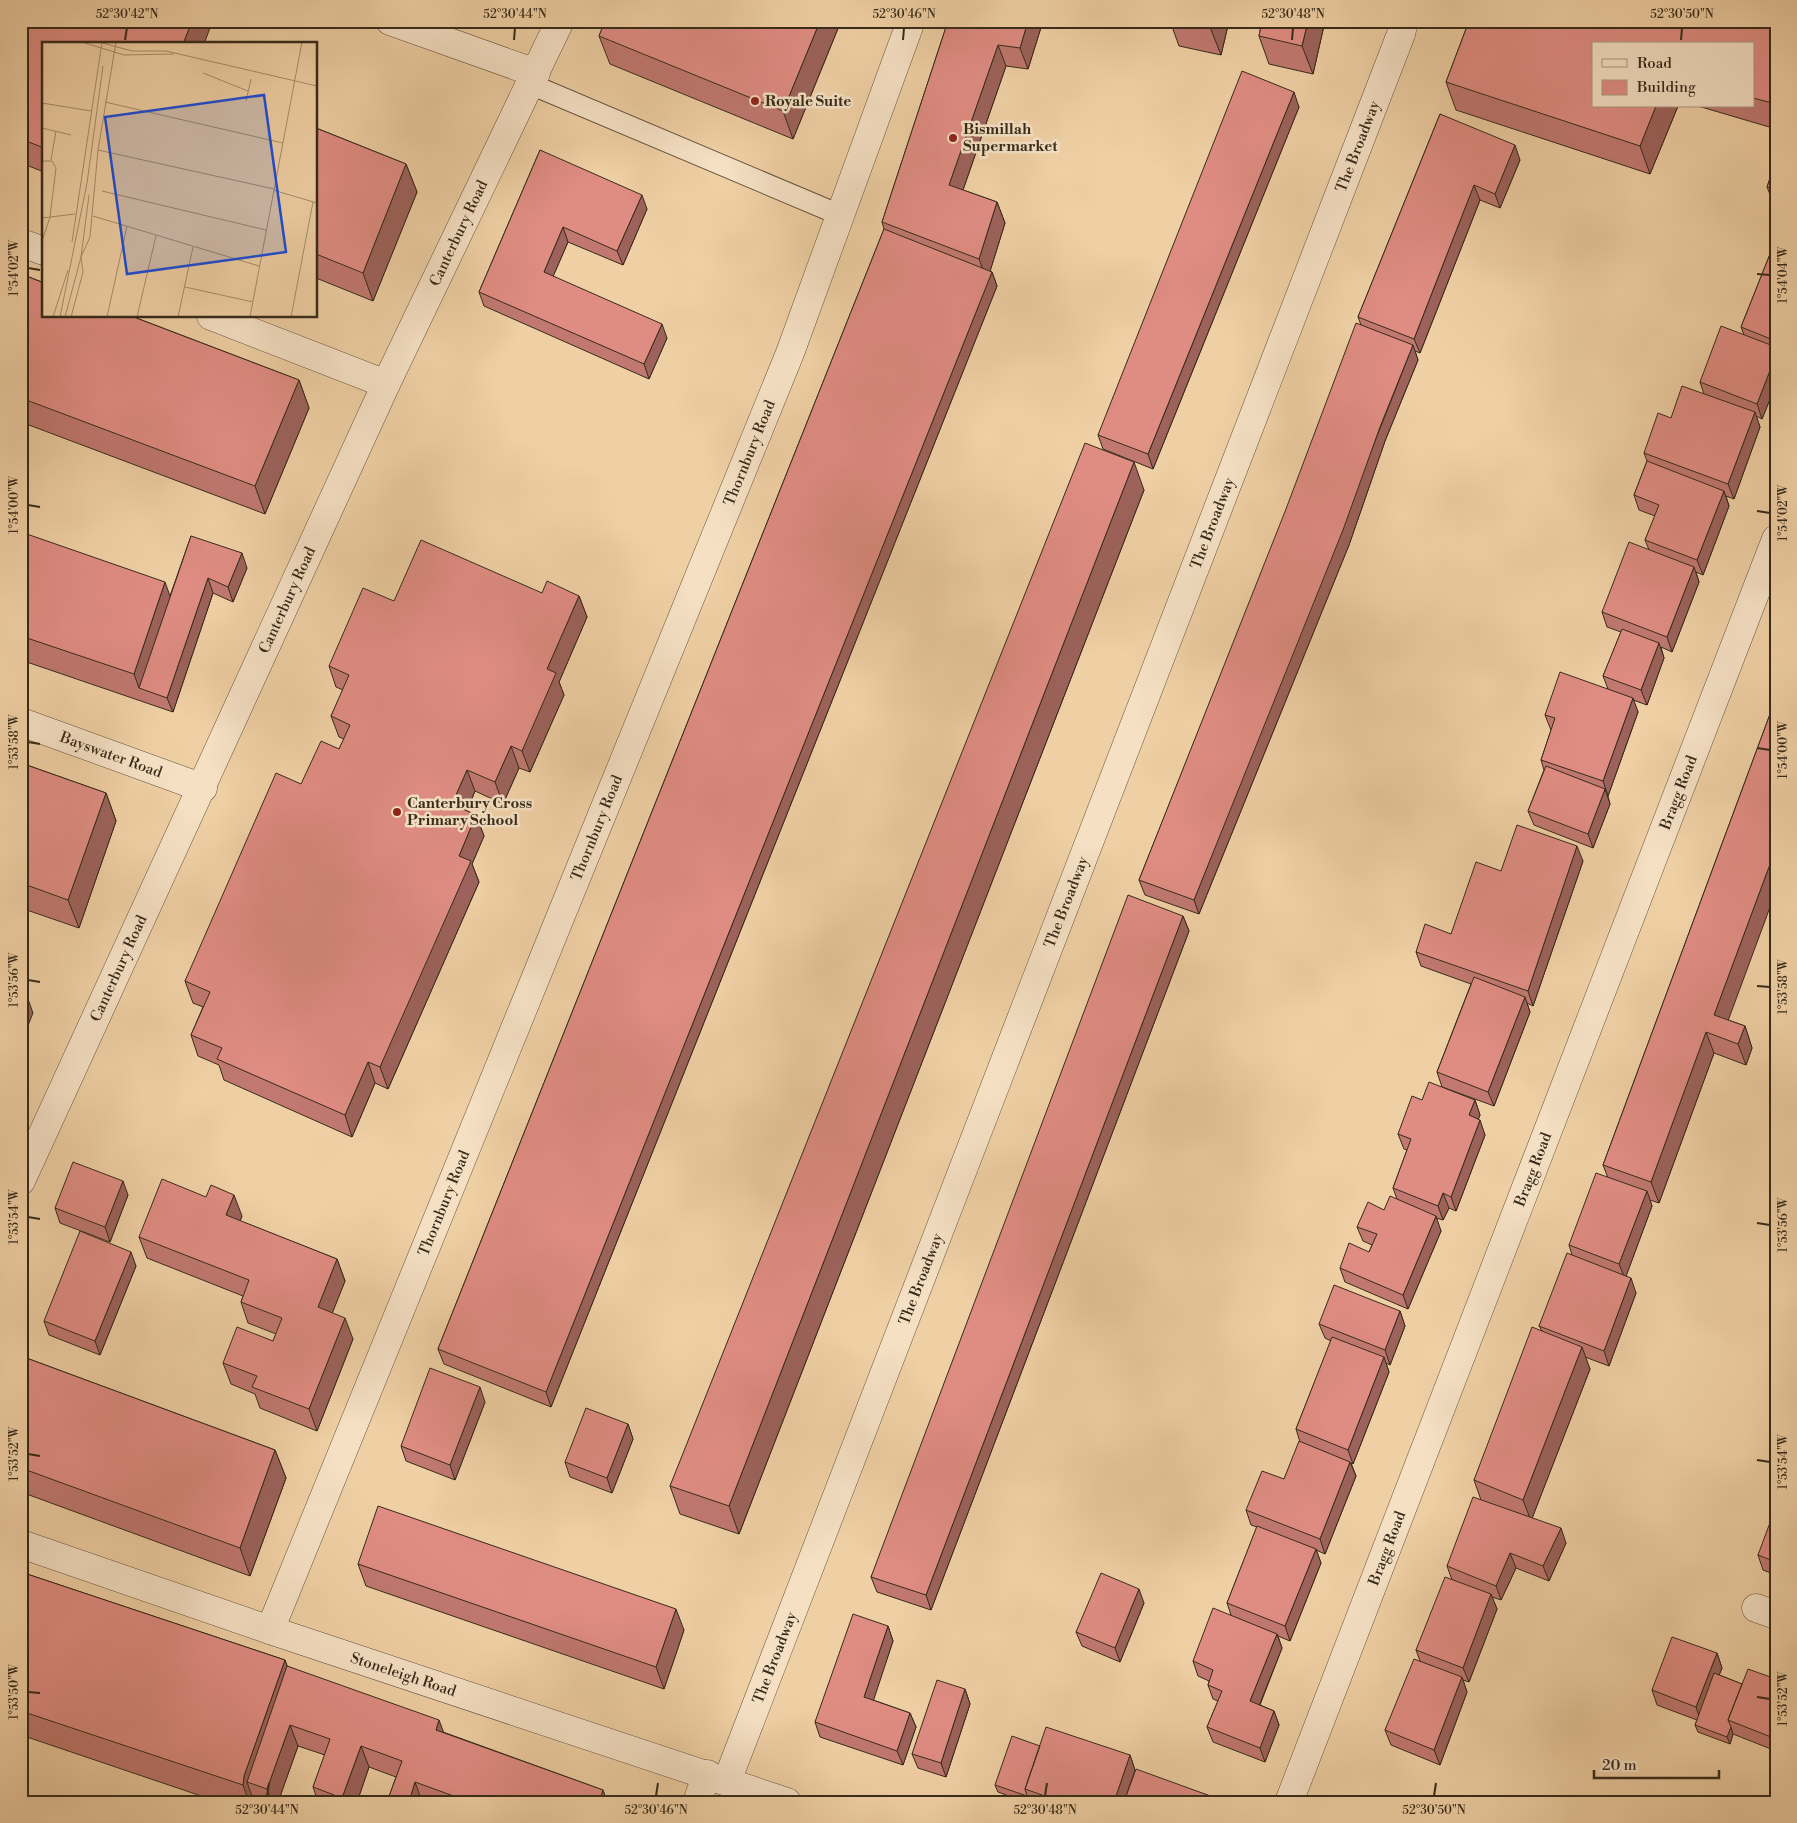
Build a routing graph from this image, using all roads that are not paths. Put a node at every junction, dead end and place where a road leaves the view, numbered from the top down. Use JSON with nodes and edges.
{"nodes":[{"id":1,"x":390,"y":21,"type":"edge"},
{"id":2,"x":560,"y":21,"type":"edge"},
{"id":3,"x":911,"y":21,"type":"edge"},
{"id":4,"x":1404,"y":21,"type":"edge"},
{"id":5,"x":533,"y":78,"type":"junction"},
{"id":6,"x":840,"y":215,"type":"junction"},
{"id":7,"x":21,"y":243,"type":"edge"},
{"id":8,"x":42,"y":250,"type":"edge"},
{"id":9,"x":217,"y":318,"type":"edge"},
{"id":10,"x":386,"y":384,"type":"junction"},
{"id":11,"x":1776,"y":539,"type":"edge"},
{"id":12,"x":21,"y":722,"type":"edge"},
{"id":13,"x":203,"y":788,"type":"junction"},
{"id":14,"x":21,"y":1181,"type":"edge"},
{"id":15,"x":21,"y":1544,"type":"edge"},
{"id":16,"x":270,"y":1630,"type":"junction"},
{"id":17,"x":717,"y":1778,"type":"junction"},
{"id":18,"x":697,"y":1802,"type":"edge"},
{"id":19,"x":787,"y":1802,"type":"edge"},
{"id":20,"x":1289,"y":1802,"type":"edge"}],
"edges":[{"from":1,"to":5,"type":"street"},
{"from":2,"to":5,"type":"street","name":"Canterbury Road"},
{"from":3,"to":6,"type":"street","name":"Thornbury Road"},
{"from":4,"to":17,"type":"street","name":"The Broadway"},
{"from":5,"to":6,"type":"lane"},
{"from":5,"to":10,"type":"street","name":"Canterbury Road"},
{"from":6,"to":16,"type":"street","name":"Thornbury Road"},
{"from":7,"to":8,"type":"street"},
{"from":9,"to":10,"type":"street"},
{"from":10,"to":13,"type":"street","name":"Canterbury Road"},
{"from":11,"to":20,"type":"street","name":"Bragg Road"},
{"from":12,"to":13,"type":"street","name":"Bayswater Road"},
{"from":13,"to":14,"type":"street","name":"Canterbury Road"},
{"from":15,"to":16,"type":"street","name":"Stoneleigh Road"},
{"from":16,"to":17,"type":"street","name":"Stoneleigh Road"},
{"from":17,"to":18,"type":"street","name":"The Broadway"},
{"from":17,"to":19,"type":"street","name":"Stoneleigh Road"}]}
